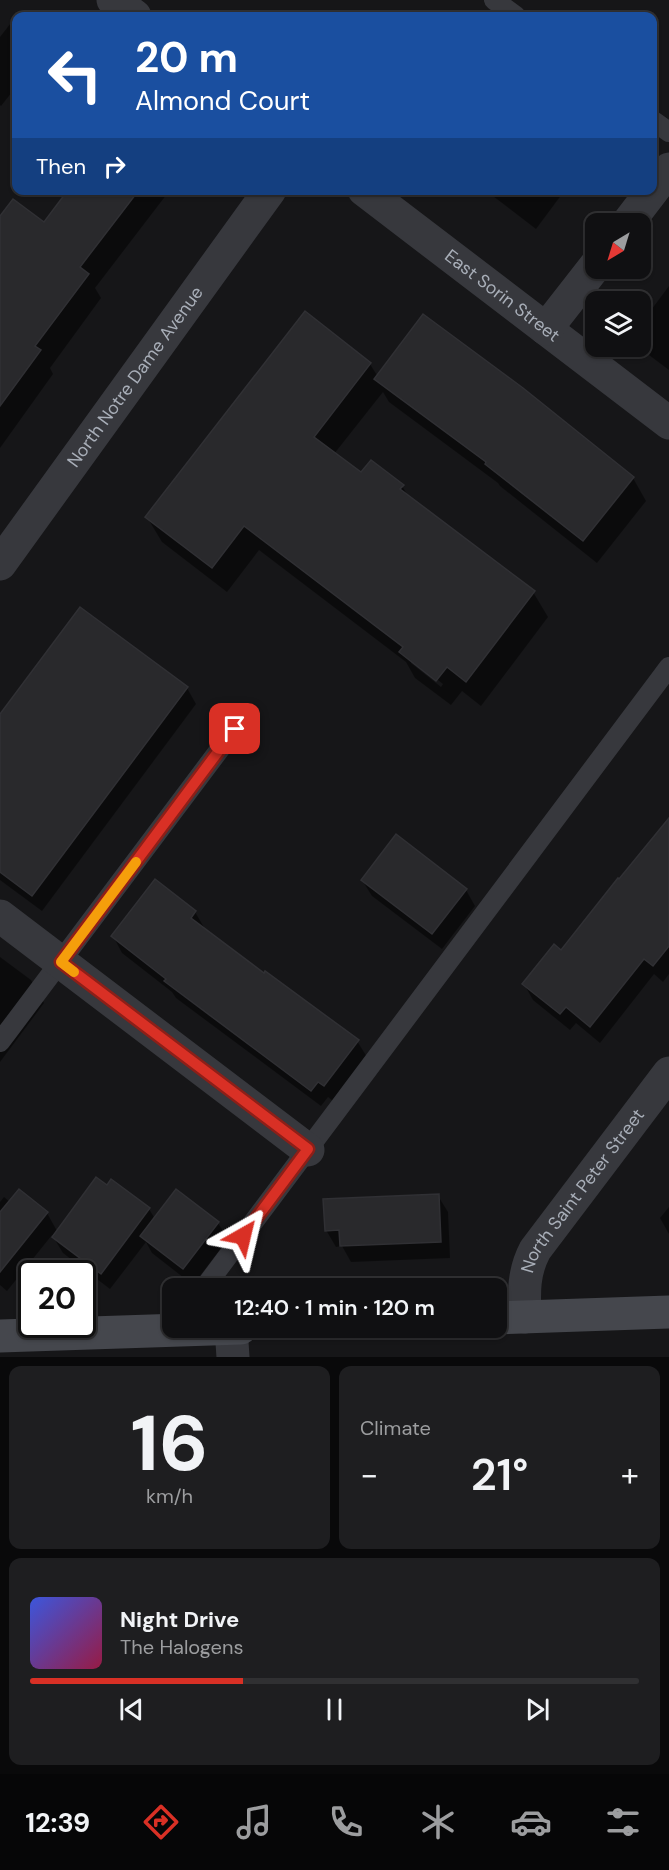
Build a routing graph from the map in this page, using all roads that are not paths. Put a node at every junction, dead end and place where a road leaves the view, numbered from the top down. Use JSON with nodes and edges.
{"nodes":[{"id":1,"x":113,"y":0,"type":"edge"},
{"id":2,"x":494,"y":0,"type":"edge"},
{"id":3,"x":130,"y":12,"type":"edge"},
{"id":4,"x":510,"y":12,"type":"edge"},
{"id":5,"x":669,"y":170,"type":"edge"},
{"id":6,"x":657,"y":185,"type":"edge"},
{"id":7,"x":266,"y":195,"type":"edge"},
{"id":8,"x":371,"y":195,"type":"edge"},
{"id":9,"x":650,"y":195,"type":"edge"},
{"id":10,"x":636,"y":213,"type":"edge"},
{"id":11,"x":585,"y":279,"type":"edge"},
{"id":12,"x":546,"y":329,"type":"junction"},
{"id":13,"x":669,"y":423,"type":"edge"},
{"id":14,"x":0,"y":564,"type":"edge"},
{"id":15,"x":669,"y":667,"type":"edge"},
{"id":16,"x":235,"y":729,"type":"dead end"},
{"id":17,"x":0,"y":916,"type":"edge"},
{"id":18,"x":61,"y":962,"type":"junction"},
{"id":19,"x":0,"y":1042,"type":"edge"},
{"id":20,"x":669,"y":1073,"type":"edge"},
{"id":21,"x":308,"y":1149,"type":"junction"},
{"id":22,"x":211,"y":1278,"type":"edge"},
{"id":23,"x":669,"y":1312,"type":"edge"},
{"id":24,"x":511,"y":1318,"type":"edge"},
{"id":25,"x":162,"y":1329,"type":"edge"},
{"id":26,"x":0,"y":1336,"type":"edge"},
{"id":27,"x":231,"y":1338,"type":"edge"},
{"id":28,"x":232,"y":1357,"type":"edge"}],
"edges":[{"from":1,"to":3,"type":"street"},
{"from":2,"to":4,"type":"lane"},
{"from":5,"to":6,"type":"street"},
{"from":7,"to":14,"type":"street","name":"North Notre Dame Avenue"},
{"from":8,"to":12,"type":"street","name":"East Sorin Street"},
{"from":9,"to":10,"type":"street"},
{"from":11,"to":12,"type":"street"},
{"from":12,"to":13,"type":"street","name":"East Sorin Street"},
{"from":15,"to":21,"type":"lane"},
{"from":16,"to":18,"type":"lane"},
{"from":17,"to":18,"type":"street"},
{"from":18,"to":19,"type":"lane"},
{"from":18,"to":21,"type":"street"},
{"from":20,"to":24,"type":"street","name":"North Saint Peter Street"},
{"from":21,"to":22,"type":"lane"},
{"from":23,"to":24,"type":"street"},
{"from":25,"to":26,"type":"street"},
{"from":27,"to":28,"type":"street"}]}
